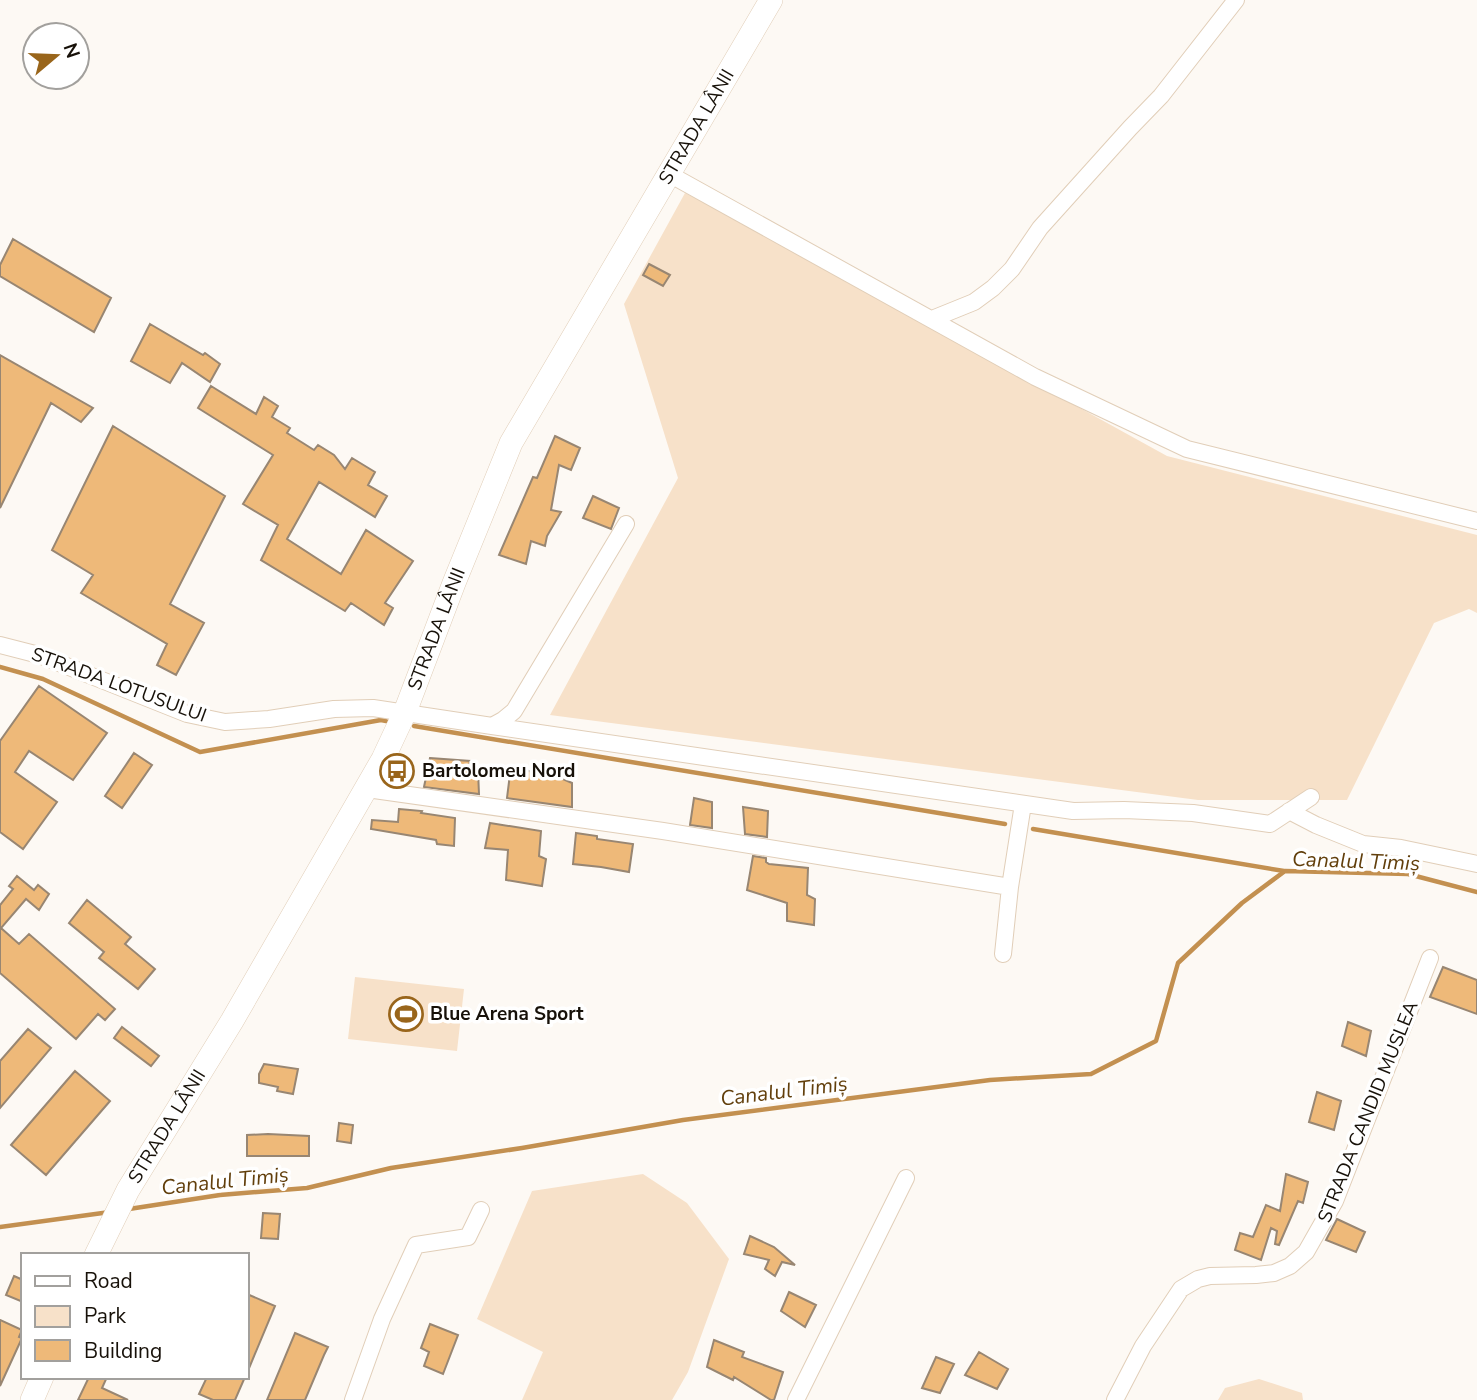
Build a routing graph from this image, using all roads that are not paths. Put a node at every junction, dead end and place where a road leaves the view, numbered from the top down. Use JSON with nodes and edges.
{"nodes":[{"id":1,"x":771,"y":0,"type":"edge"},
{"id":2,"x":1236,"y":0,"type":"edge"},
{"id":3,"x":668,"y":174,"type":"junction"},
{"id":4,"x":932,"y":319,"type":"junction"},
{"id":5,"x":1477,"y":521,"type":"edge"},
{"id":6,"x":625,"y":524,"type":"dead end"},
{"id":7,"x":0,"y":645,"type":"edge"},
{"id":8,"x":405,"y":712,"type":"junction"},
{"id":9,"x":492,"y":726,"type":"junction"},
{"id":10,"x":367,"y":789,"type":"junction"},
{"id":11,"x":1311,"y":797,"type":"dead end"},
{"id":12,"x":1023,"y":804,"type":"junction"},
{"id":13,"x":1289,"y":811,"type":"junction"},
{"id":14,"x":1477,"y":864,"type":"edge"},
{"id":15,"x":1010,"y":887,"type":"junction"},
{"id":16,"x":1003,"y":954,"type":"dead end"},
{"id":17,"x":1430,"y":958,"type":"dead end"},
{"id":18,"x":905,"y":1178,"type":"dead end"},
{"id":19,"x":481,"y":1210,"type":"dead end"},
{"id":20,"x":99,"y":1248,"type":"edge"},
{"id":21,"x":41,"y":1379,"type":"edge"},
{"id":22,"x":32,"y":1400,"type":"edge"},
{"id":23,"x":353,"y":1400,"type":"edge"},
{"id":24,"x":796,"y":1400,"type":"edge"},
{"id":25,"x":1115,"y":1400,"type":"edge"}],
"edges":[{"from":1,"to":3,"type":"main road","name":"STRADA LÂNII"},
{"from":2,"to":4,"type":"street"},
{"from":3,"to":4,"type":"street"},
{"from":3,"to":8,"type":"main road","name":"STRADA LÂNII"},
{"from":4,"to":5,"type":"street"},
{"from":6,"to":9,"type":"street"},
{"from":7,"to":8,"type":"street","name":"STRADA LOTUSULUI"},
{"from":8,"to":9,"type":"street","name":"STRADA LOTUSULUI"},
{"from":8,"to":10,"type":"main road","name":"STRADA LÂNII"},
{"from":9,"to":12,"type":"street","name":"STRADA LOTUSULUI"},
{"from":10,"to":15,"type":"street"},
{"from":10,"to":20,"type":"main road","name":"STRADA LÂNII"},
{"from":11,"to":13,"type":"street","name":"STRADA LOTUSULUI"},
{"from":12,"to":13,"type":"street","name":"STRADA LOTUSULUI"},
{"from":12,"to":15,"type":"street"},
{"from":13,"to":14,"type":"street"},
{"from":15,"to":16,"type":"street"},
{"from":17,"to":25,"type":"street","name":"STRADA CANDID MUSLEA"},
{"from":18,"to":24,"type":"street"},
{"from":19,"to":23,"type":"street"},
{"from":21,"to":22,"type":"main road"}]}
